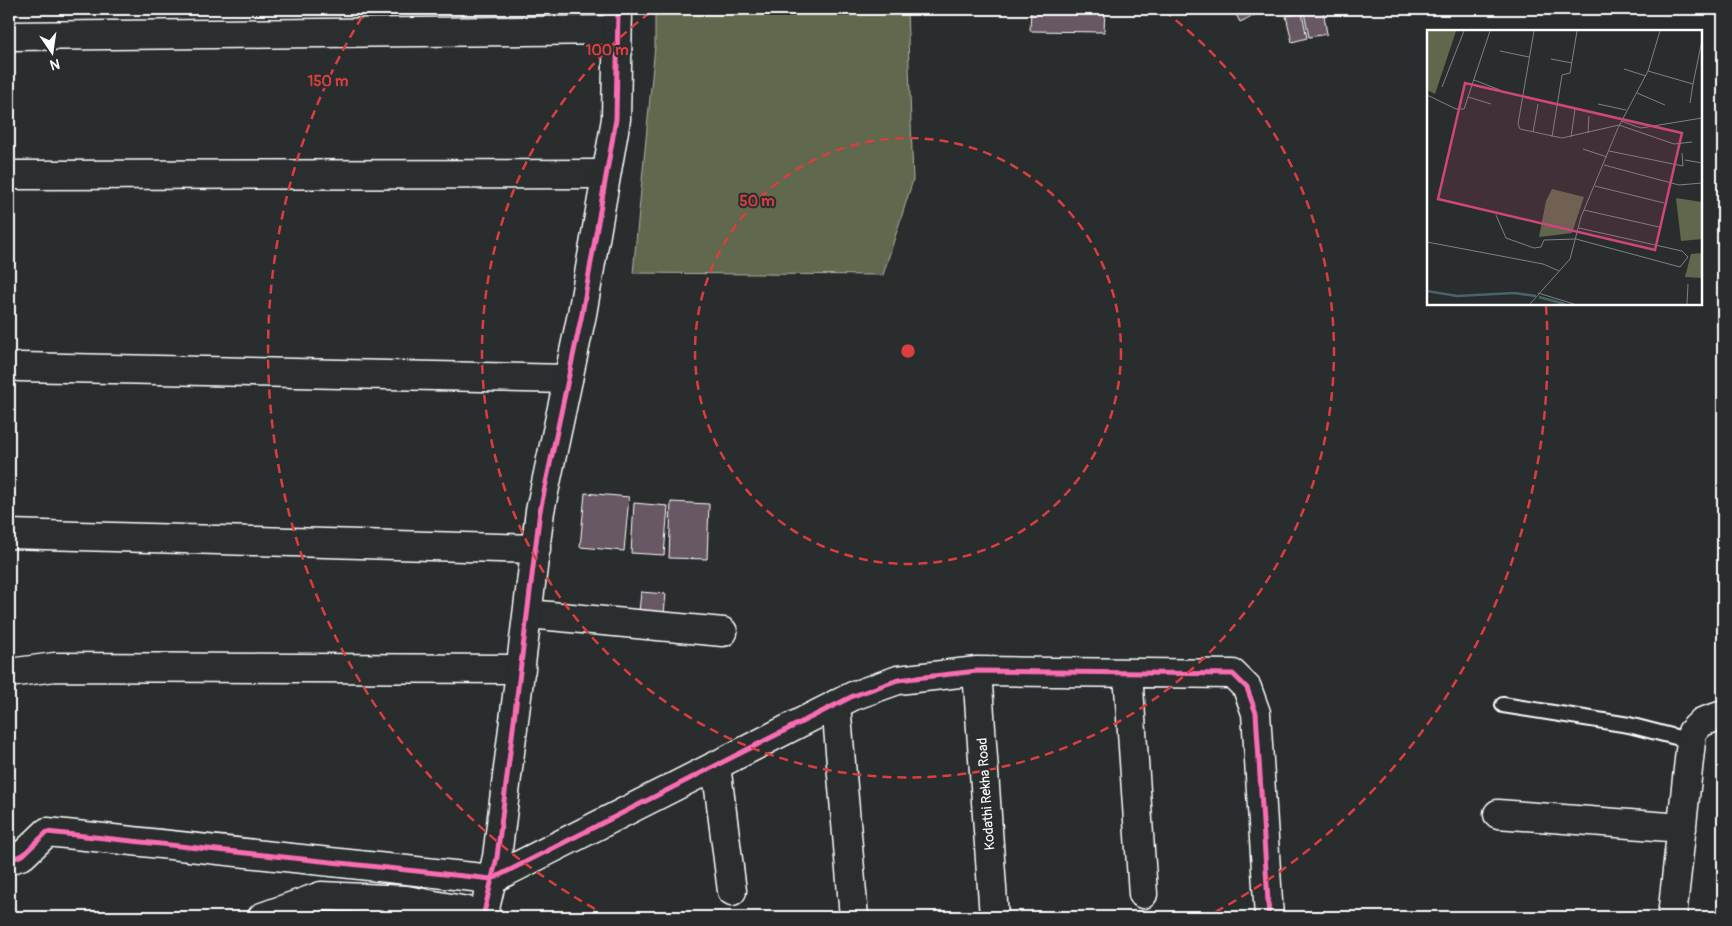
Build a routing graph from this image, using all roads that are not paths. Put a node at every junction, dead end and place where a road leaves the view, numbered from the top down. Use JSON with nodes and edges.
{"nodes":[{"id":1,"x":617,"y":19,"type":"edge"},
{"id":2,"x":9,"y":36,"type":"edge"},
{"id":3,"x":606,"y":174,"type":"junction"},
{"id":4,"x":15,"y":176,"type":"dead end"},
{"id":5,"x":20,"y":367,"type":"dead end"},
{"id":6,"x":568,"y":379,"type":"junction"},
{"id":7,"x":9,"y":534,"type":"edge"},
{"id":8,"x":536,"y":549,"type":"junction"},
{"id":9,"x":528,"y":614,"type":"junction"},
{"id":10,"x":723,"y":632,"type":"dead end"},
{"id":11,"x":521,"y":669,"type":"junction"},
{"id":12,"x":977,"y":671,"type":"junction"},
{"id":13,"x":1128,"y":673,"type":"junction"},
{"id":14,"x":9,"y":674,"type":"edge"},
{"id":15,"x":836,"y":704,"type":"junction"},
{"id":16,"x":1503,"y":705,"type":"dead end"},
{"id":17,"x":1723,"y":715,"type":"edge"},
{"id":18,"x":1691,"y":741,"type":"junction"},
{"id":19,"x":716,"y":765,"type":"junction"},
{"id":20,"x":1498,"y":814,"type":"dead end"},
{"id":21,"x":1682,"y":828,"type":"junction"},
{"id":22,"x":9,"y":860,"type":"edge"},
{"id":23,"x":492,"y":879,"type":"junction"},
{"id":24,"x":732,"y":891,"type":"dead end"},
{"id":25,"x":1142,"y":894,"type":"dead end"},
{"id":26,"x":484,"y":916,"type":"edge"},
{"id":27,"x":262,"y":917,"type":"edge"},
{"id":28,"x":854,"y":917,"type":"edge"},
{"id":29,"x":994,"y":917,"type":"edge"},
{"id":30,"x":1269,"y":917,"type":"edge"},
{"id":31,"x":1672,"y":917,"type":"edge"}],
"edges":[{"from":1,"to":2,"type":"street"},
{"from":1,"to":3,"type":"street"},
{"from":3,"to":4,"type":"street"},
{"from":3,"to":6,"type":"street"},
{"from":5,"to":6,"type":"street"},
{"from":6,"to":8,"type":"street"},
{"from":7,"to":8,"type":"street"},
{"from":8,"to":9,"type":"street"},
{"from":9,"to":10,"type":"street"},
{"from":9,"to":11,"type":"street"},
{"from":11,"to":14,"type":"street"},
{"from":11,"to":23,"type":"street"},
{"from":12,"to":13,"type":"street"},
{"from":12,"to":15,"type":"street"},
{"from":12,"to":29,"type":"street","name":"Kodathi Rekha Road"},
{"from":13,"to":25,"type":"street"},
{"from":13,"to":30,"type":"street"},
{"from":15,"to":19,"type":"street"},
{"from":15,"to":28,"type":"street"},
{"from":16,"to":18,"type":"lane"},
{"from":17,"to":18,"type":"street"},
{"from":18,"to":21,"type":"street"},
{"from":19,"to":23,"type":"street"},
{"from":19,"to":24,"type":"street"},
{"from":20,"to":21,"type":"street"},
{"from":21,"to":31,"type":"street"},
{"from":22,"to":23,"type":"street"},
{"from":23,"to":26,"type":"street"},
{"from":26,"to":27,"type":"street"}]}
